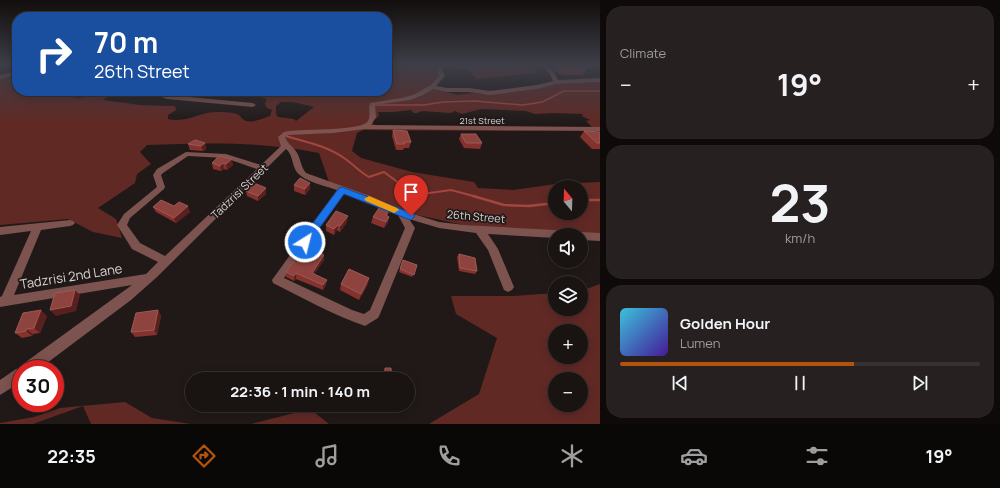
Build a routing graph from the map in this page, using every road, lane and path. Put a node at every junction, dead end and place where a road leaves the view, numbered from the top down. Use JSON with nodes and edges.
{"nodes":[{"id":1,"x":547,"y":85,"type":"edge"},
{"id":2,"x":433,"y":87,"type":"joint"},
{"id":3,"x":452,"y":90,"type":"junction"},
{"id":4,"x":161,"y":96,"type":"edge"},
{"id":5,"x":406,"y":98,"type":"junction"},
{"id":6,"x":253,"y":105,"type":"dead end"},
{"id":7,"x":365,"y":127,"type":"junction"},
{"id":8,"x":600,"y":129,"type":"edge"},
{"id":9,"x":285,"y":146,"type":"junction"},
{"id":10,"x":263,"y":168,"type":"junction"},
{"id":11,"x":342,"y":190,"type":"junction"},
{"id":12,"x":401,"y":213,"type":"junction"},
{"id":13,"x":70,"y":223,"type":"dead end"},
{"id":14,"x":37,"y":227,"type":"junction"},
{"id":15,"x":480,"y":230,"type":"junction"},
{"id":16,"x":0,"y":231,"type":"edge"},
{"id":17,"x":548,"y":234,"type":"edge"},
{"id":18,"x":588,"y":236,"type":"edge"},
{"id":19,"x":600,"y":237,"type":"edge"},
{"id":20,"x":165,"y":261,"type":"junction"},
{"id":21,"x":148,"y":278,"type":"junction"},
{"id":22,"x":508,"y":287,"type":"dead end"},
{"id":23,"x":3,"y":302,"type":"edge"},
{"id":24,"x":40,"y":360,"type":"edge"},
{"id":25,"x":12,"y":380,"type":"edge"},
{"id":26,"x":0,"y":388,"type":"edge"}],
"edges":[{"from":1,"to":3,"type":"street"},
{"from":2,"to":3,"type":"street"},
{"from":2,"to":5,"type":"street"},
{"from":3,"to":5,"type":"street"},
{"from":4,"to":6,"type":"street"},
{"from":5,"to":7,"type":"street"},
{"from":7,"to":8,"type":"street","name":"21st Street"},
{"from":7,"to":9,"type":"street","name":"Tadzrisi Street"},
{"from":9,"to":10,"type":"street","name":"Tadzrisi Street"},
{"from":9,"to":11,"type":"street","name":"26th Street"},
{"from":10,"to":20,"type":"street","name":"Tadzrisi Street"},
{"from":10,"to":20,"type":"street"},
{"from":11,"to":12,"type":"street","name":"26th Street"},
{"from":11,"to":12,"type":"street"},
{"from":12,"to":15,"type":"street","name":"26th Street"},
{"from":13,"to":14,"type":"street"},
{"from":14,"to":16,"type":"street"},
{"from":14,"to":23,"type":"street"},
{"from":15,"to":17,"type":"street","name":"26th Street"},
{"from":15,"to":22,"type":"street"},
{"from":18,"to":19,"type":"street"},
{"from":20,"to":21,"type":"street","name":"Tadzrisi Street"},
{"from":21,"to":23,"type":"street","name":"Tadzrisi 2nd Lane"},
{"from":21,"to":24,"type":"street","name":"Tadzrisi Street"},
{"from":25,"to":26,"type":"street"}]}
